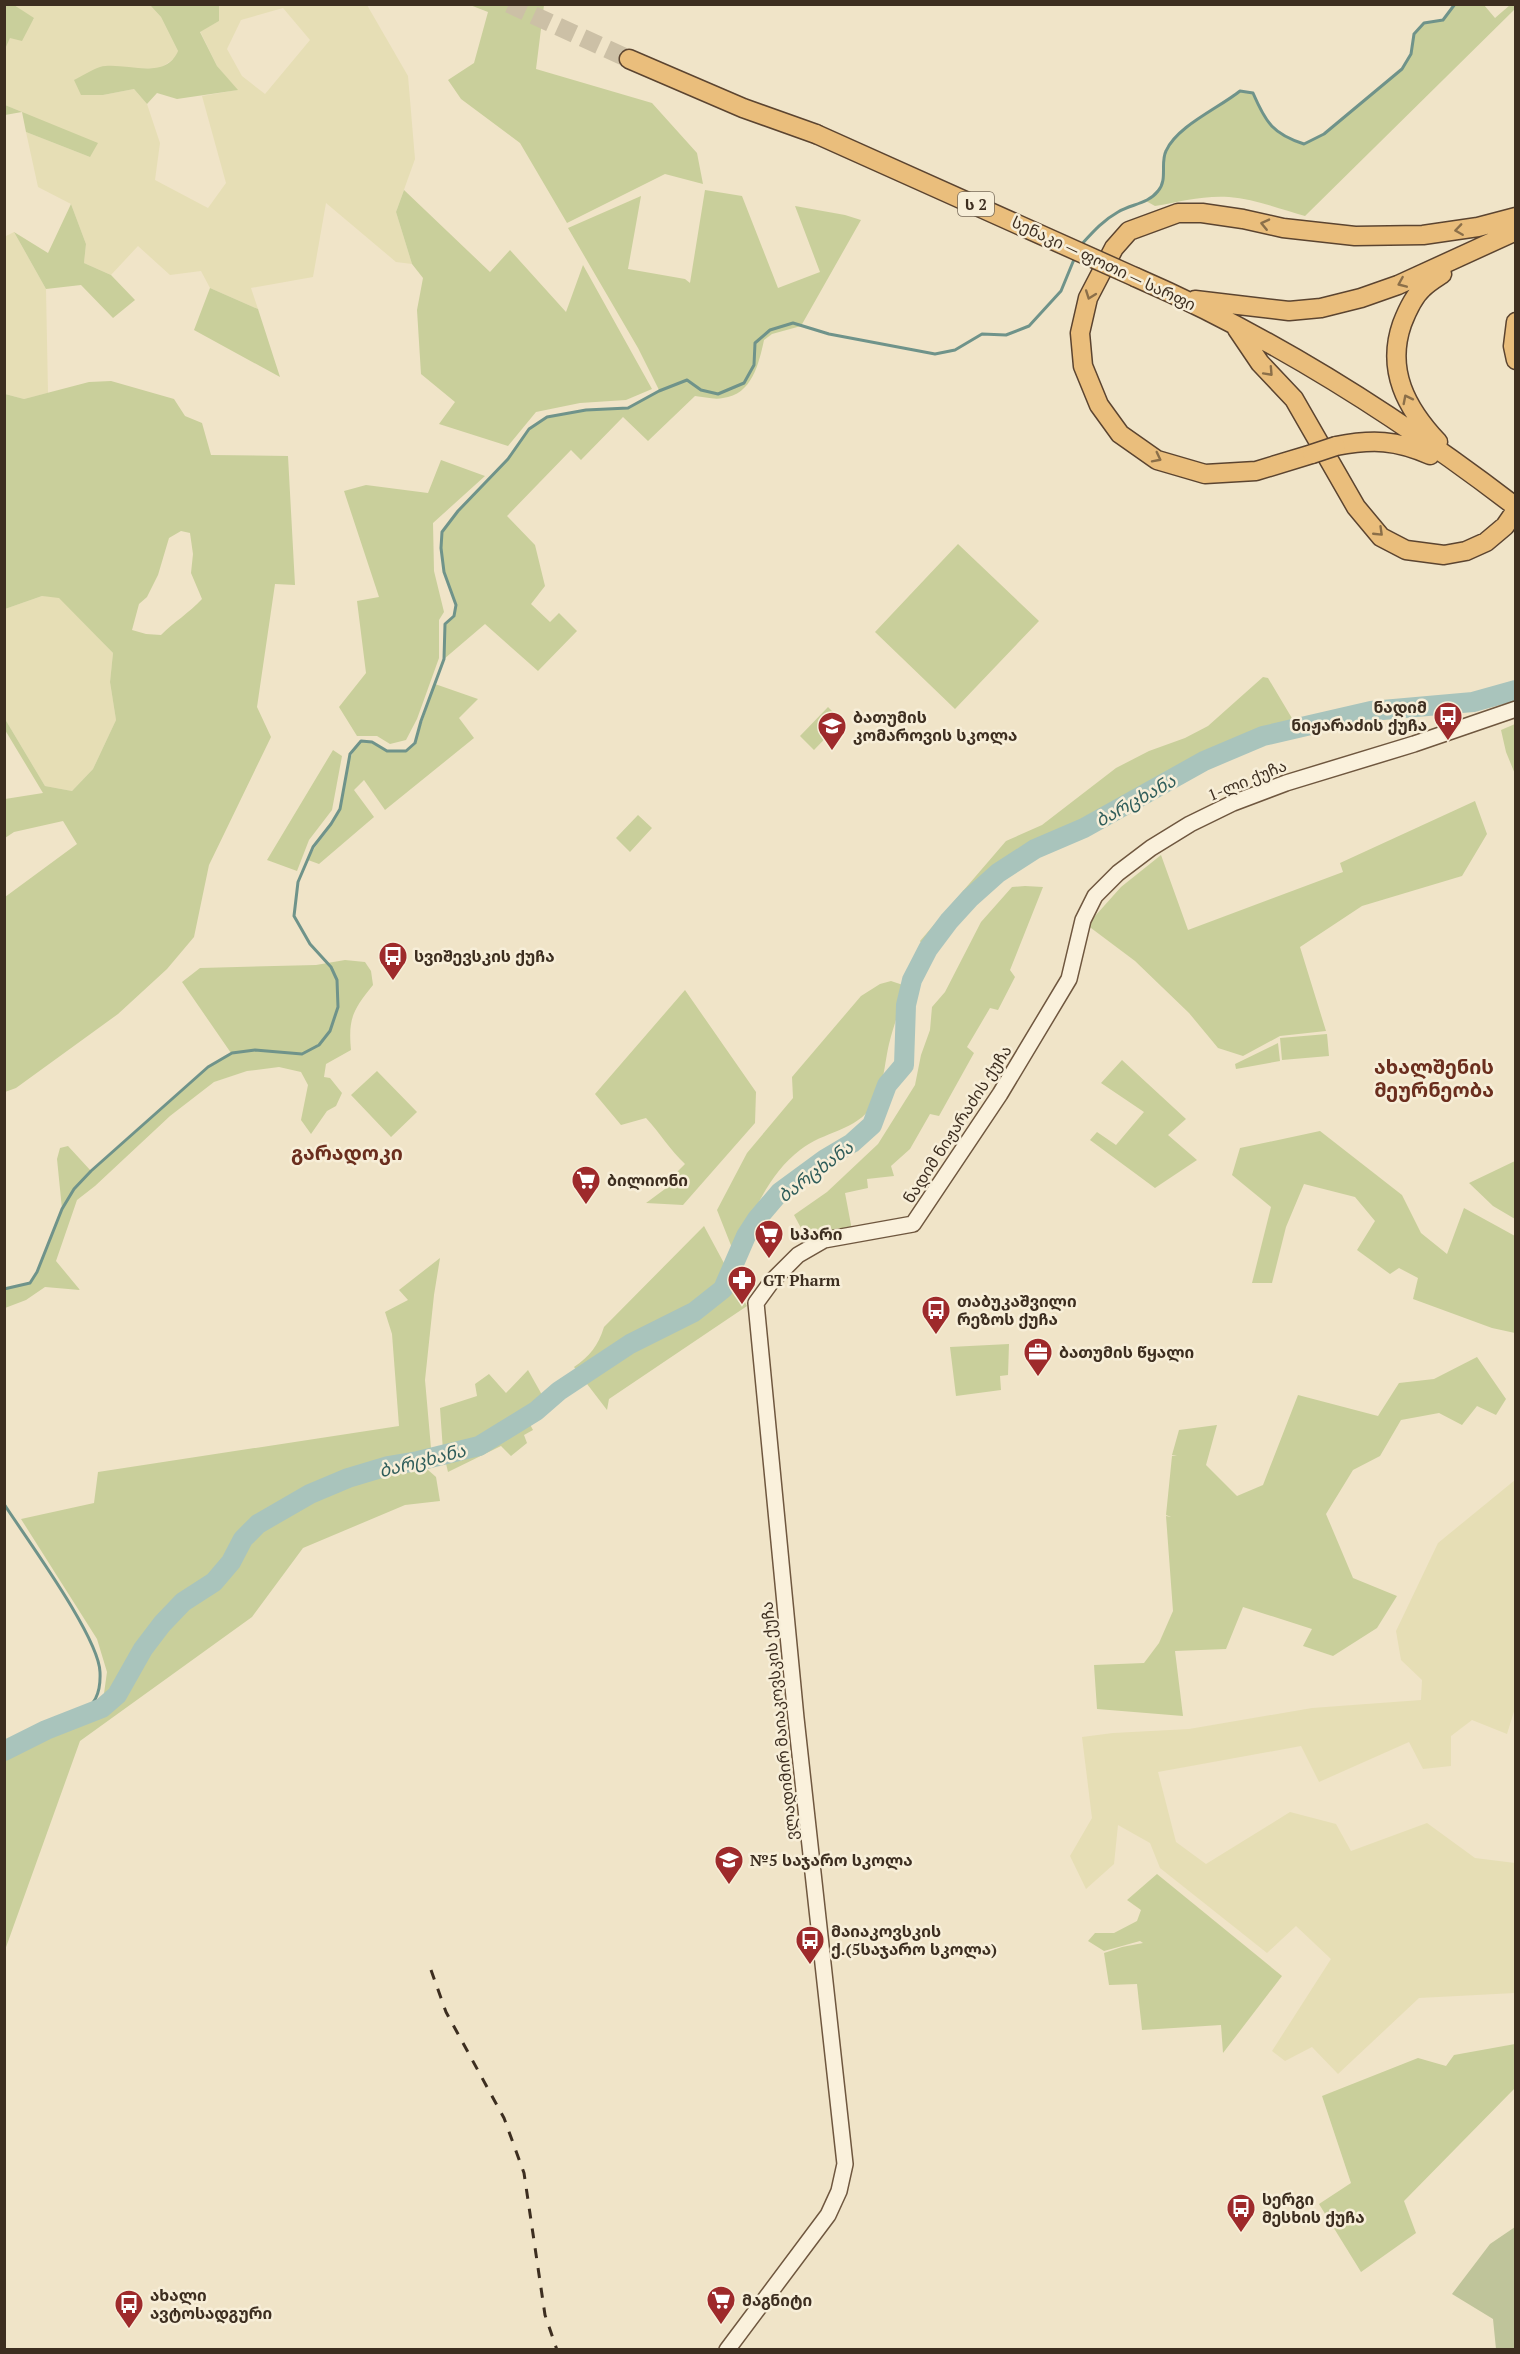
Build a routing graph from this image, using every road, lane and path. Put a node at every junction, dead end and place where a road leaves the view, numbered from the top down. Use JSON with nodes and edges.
{"nodes":[{"id":1,"x":629,"y":59,"type":"tunnel mouth"},
{"id":2,"x":1515,"y":217,"type":"edge"},
{"id":3,"x":1515,"y":231,"type":"edge"},
{"id":4,"x":1474,"y":251,"type":"junction"},
{"id":5,"x":1187,"y":299,"type":"junction"},
{"id":6,"x":1515,"y":322,"type":"edge"},
{"id":7,"x":1234,"y":326,"type":"junction"},
{"id":8,"x":1515,"y":360,"type":"edge"},
{"id":9,"x":1455,"y":461,"type":"junction"},
{"id":10,"x":1477,"y":477,"type":"junction"},
{"id":11,"x":1515,"y":508,"type":"edge"},
{"id":12,"x":1515,"y":709,"type":"edge"},
{"id":13,"x":1069,"y":979,"type":"joint"},
{"id":14,"x":756,"y":1303,"type":"joint"},
{"id":15,"x":727,"y":2349,"type":"edge"}],
"edges":[{"from":1,"to":5,"type":"highway","name":"სენაკი — ფოთი — სარფი","number":"ს 2","bridge":true},
{"from":2,"to":10,"type":"highway","one_way":true,"bridge":true},
{"from":3,"to":4,"type":"highway"},
{"from":4,"to":5,"type":"highway","one_way":true},
{"from":9,"to":4,"type":"highway","one_way":true},
{"from":5,"to":7,"type":"highway","name":"სენაკი — ფოთი — სარფი","number":"ს 2"},
{"from":6,"to":8,"type":"highway"},
{"from":7,"to":9,"type":"highway","name":"სენაკი — ფოთი — სარფი","number":"ს 2"},
{"from":7,"to":11,"type":"highway","one_way":true},
{"from":9,"to":10,"type":"highway","name":"სენაკი — ფოთი — სარფი","number":"ს 2"},
{"from":10,"to":11,"type":"highway","name":"სენაკი — ფოთი — სარფი","number":"ს 2"},
{"from":12,"to":13,"type":"main road","name":"1-ლი ქუჩა"},
{"from":13,"to":14,"type":"main road","name":"ნადიმ ნიჟარაძის ქუჩა"},
{"from":14,"to":15,"type":"main road","name":"ვლადიმირ მაიაკოვსკის ქუჩა"}]}
